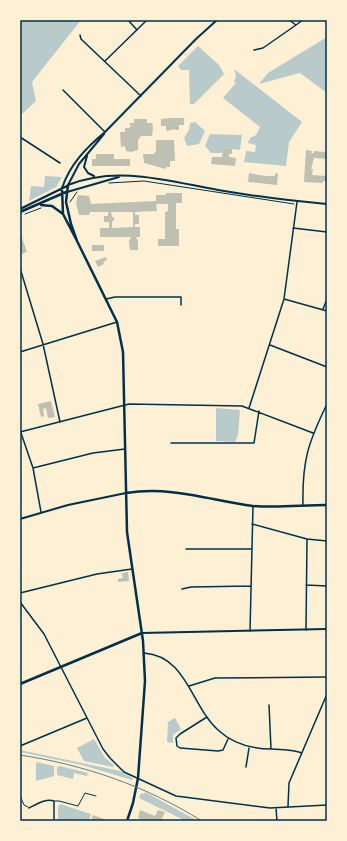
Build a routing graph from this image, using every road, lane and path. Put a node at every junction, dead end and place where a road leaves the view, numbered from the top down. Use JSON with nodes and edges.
{"nodes":[{"id":1,"x":128,"y":20,"type":"edge"},
{"id":2,"x":147,"y":20,"type":"edge"},
{"id":3,"x":217,"y":20,"type":"edge"},
{"id":4,"x":289,"y":20,"type":"edge"},
{"id":5,"x":303,"y":20,"type":"edge"},
{"id":6,"x":296,"y":25,"type":"junction"},
{"id":7,"x":137,"y":30,"type":"junction"},
{"id":8,"x":80,"y":35,"type":"dead end"},
{"id":9,"x":254,"y":50,"type":"dead end"},
{"id":10,"x":105,"y":61,"type":"junction"},
{"id":11,"x":63,"y":90,"type":"dead end"},
{"id":12,"x":141,"y":96,"type":"junction"},
{"id":13,"x":105,"y":132,"type":"junction"},
{"id":14,"x":20,"y":137,"type":"edge"},
{"id":15,"x":89,"y":152,"type":"junction"},
{"id":16,"x":60,"y":163,"type":"dead end"},
{"id":17,"x":120,"y":176,"type":"junction"},
{"id":18,"x":95,"y":177,"type":"junction"},
{"id":19,"x":106,"y":184,"type":"dead end"},
{"id":20,"x":68,"y":185,"type":"junction"},
{"id":21,"x":62,"y":188,"type":"junction"},
{"id":22,"x":80,"y":191,"type":"dead end"},
{"id":23,"x":66,"y":192,"type":"junction"},
{"id":24,"x":62,"y":194,"type":"junction"},
{"id":25,"x":297,"y":201,"type":"junction"},
{"id":26,"x":72,"y":202,"type":"dead end"},
{"id":27,"x":327,"y":204,"type":"edge"},
{"id":28,"x":40,"y":205,"type":"junction"},
{"id":29,"x":296,"y":205,"type":"junction"},
{"id":30,"x":42,"y":208,"type":"dead end"},
{"id":31,"x":20,"y":209,"type":"edge"},
{"id":32,"x":20,"y":212,"type":"edge"},
{"id":33,"x":63,"y":214,"type":"junction"},
{"id":34,"x":20,"y":215,"type":"edge"},
{"id":35,"x":293,"y":228,"type":"junction"},
{"id":36,"x":327,"y":232,"type":"edge"},
{"id":37,"x":77,"y":241,"type":"junction"},
{"id":38,"x":20,"y":268,"type":"edge"},
{"id":39,"x":106,"y":299,"type":"junction"},
{"id":40,"x":284,"y":299,"type":"junction"},
{"id":41,"x":327,"y":299,"type":"edge"},
{"id":42,"x":181,"y":305,"type":"dead end"},
{"id":43,"x":323,"y":309,"type":"junction"},
{"id":44,"x":327,"y":311,"type":"edge"},
{"id":45,"x":117,"y":322,"type":"junction"},
{"id":46,"x":43,"y":344,"type":"junction"},
{"id":47,"x":270,"y":345,"type":"junction"},
{"id":48,"x":20,"y":352,"type":"edge"},
{"id":49,"x":327,"y":367,"type":"edge"},
{"id":50,"x":327,"y":404,"type":"edge"},
{"id":51,"x":124,"y":405,"type":"junction"},
{"id":52,"x":326,"y":407,"type":"edge"},
{"id":53,"x":249,"y":408,"type":"junction"},
{"id":54,"x":260,"y":411,"type":"junction"},
{"id":55,"x":60,"y":422,"type":"junction"},
{"id":56,"x":20,"y":432,"type":"edge"},
{"id":57,"x":313,"y":433,"type":"junction"},
{"id":58,"x":171,"y":443,"type":"dead end"},
{"id":59,"x":125,"y":450,"type":"junction"},
{"id":60,"x":33,"y":468,"type":"junction"},
{"id":61,"x":126,"y":493,"type":"junction"},
{"id":62,"x":327,"y":505,"type":"edge"},
{"id":63,"x":253,"y":506,"type":"junction"},
{"id":64,"x":303,"y":506,"type":"junction"},
{"id":65,"x":42,"y":512,"type":"junction"},
{"id":66,"x":20,"y":519,"type":"edge"},
{"id":67,"x":252,"y":524,"type":"junction"},
{"id":68,"x":307,"y":539,"type":"junction"},
{"id":69,"x":327,"y":541,"type":"edge"},
{"id":70,"x":186,"y":549,"type":"dead end"},
{"id":71,"x":252,"y":549,"type":"junction"},
{"id":72,"x":133,"y":569,"type":"junction"},
{"id":73,"x":306,"y":585,"type":"junction"},
{"id":74,"x":251,"y":586,"type":"junction"},
{"id":75,"x":327,"y":586,"type":"edge"},
{"id":76,"x":182,"y":589,"type":"dead end"},
{"id":77,"x":20,"y":593,"type":"edge"},
{"id":78,"x":20,"y":602,"type":"edge"},
{"id":79,"x":327,"y":629,"type":"edge"},
{"id":80,"x":306,"y":630,"type":"junction"},
{"id":81,"x":250,"y":631,"type":"junction"},
{"id":82,"x":142,"y":633,"type":"junction"},
{"id":83,"x":144,"y":653,"type":"junction"},
{"id":84,"x":62,"y":667,"type":"junction"},
{"id":85,"x":327,"y":677,"type":"edge"},
{"id":86,"x":20,"y":684,"type":"edge"},
{"id":87,"x":190,"y":686,"type":"junction"},
{"id":88,"x":327,"y":694,"type":"edge"},
{"id":89,"x":269,"y":705,"type":"dead end"},
{"id":90,"x":208,"y":717,"type":"junction"},
{"id":91,"x":87,"y":718,"type":"junction"},
{"id":92,"x":228,"y":738,"type":"junction"},
{"id":93,"x":20,"y":746,"type":"edge"},
{"id":94,"x":249,"y":748,"type":"junction"},
{"id":95,"x":271,"y":749,"type":"junction"},
{"id":96,"x":302,"y":753,"type":"junction"},
{"id":97,"x":246,"y":767,"type":"dead end"},
{"id":98,"x":138,"y":778,"type":"junction"},
{"id":99,"x":20,"y":796,"type":"edge"},
{"id":100,"x":96,"y":796,"type":"dead end"},
{"id":101,"x":54,"y":801,"type":"junction"},
{"id":102,"x":327,"y":805,"type":"edge"},
{"id":103,"x":288,"y":807,"type":"junction"},
{"id":104,"x":29,"y":808,"type":"joint"},
{"id":105,"x":276,"y":808,"type":"junction"},
{"id":106,"x":54,"y":821,"type":"edge"},
{"id":107,"x":127,"y":821,"type":"edge"},
{"id":108,"x":277,"y":821,"type":"edge"}],
"edges":[{"from":1,"to":7,"type":"street"},
{"from":2,"to":7,"type":"street"},
{"from":3,"to":12,"type":"street"},
{"from":4,"to":6,"type":"street"},
{"from":5,"to":6,"type":"street"},
{"from":6,"to":9,"type":"street"},
{"from":7,"to":10,"type":"street"},
{"from":8,"to":10,"type":"street"},
{"from":10,"to":12,"type":"street"},
{"from":11,"to":13,"type":"street"},
{"from":12,"to":13,"type":"street"},
{"from":13,"to":15,"type":"street"},
{"from":13,"to":21,"type":"street"},
{"from":14,"to":16,"type":"street"},
{"from":15,"to":18,"type":"street"},
{"from":15,"to":20,"type":"street"},
{"from":17,"to":18,"type":"street"},
{"from":17,"to":23,"type":"street"},
{"from":17,"to":25,"type":"street"},
{"from":18,"to":20,"type":"street"},
{"from":19,"to":29,"type":"path"},
{"from":20,"to":21,"type":"main road"},
{"from":20,"to":23,"type":"main road"},
{"from":21,"to":24,"type":"main road"},
{"from":21,"to":31,"type":"main road"},
{"from":22,"to":26,"type":"path"},
{"from":23,"to":24,"type":"main road"},
{"from":23,"to":37,"type":"main road"},
{"from":24,"to":28,"type":"main road"},
{"from":24,"to":33,"type":"main road"},
{"from":25,"to":27,"type":"street"},
{"from":25,"to":29,"type":"street"},
{"from":28,"to":32,"type":"main road"},
{"from":28,"to":33,"type":"main road"},
{"from":29,"to":35,"type":"street"},
{"from":30,"to":34,"type":"path"},
{"from":33,"to":37,"type":"main road"},
{"from":35,"to":36,"type":"street"},
{"from":35,"to":40,"type":"street"},
{"from":37,"to":39,"type":"main road"},
{"from":38,"to":46,"type":"street"},
{"from":39,"to":42,"type":"street"},
{"from":39,"to":45,"type":"main road"},
{"from":40,"to":43,"type":"street"},
{"from":40,"to":47,"type":"street"},
{"from":41,"to":43,"type":"street"},
{"from":43,"to":44,"type":"street"},
{"from":45,"to":46,"type":"street"},
{"from":45,"to":51,"type":"main road"},
{"from":46,"to":48,"type":"street"},
{"from":46,"to":55,"type":"street"},
{"from":47,"to":49,"type":"street"},
{"from":47,"to":53,"type":"street"},
{"from":50,"to":52,"type":"street"},
{"from":51,"to":53,"type":"street"},
{"from":51,"to":55,"type":"street"},
{"from":51,"to":59,"type":"main road"},
{"from":52,"to":57,"type":"street"},
{"from":53,"to":54,"type":"street"},
{"from":54,"to":57,"type":"street"},
{"from":54,"to":58,"type":"street"},
{"from":55,"to":56,"type":"street"},
{"from":56,"to":60,"type":"street"},
{"from":57,"to":64,"type":"street"},
{"from":59,"to":60,"type":"street"},
{"from":59,"to":61,"type":"main road"},
{"from":60,"to":65,"type":"street"},
{"from":61,"to":63,"type":"main road"},
{"from":61,"to":65,"type":"street"},
{"from":61,"to":72,"type":"main road"},
{"from":62,"to":64,"type":"main road"},
{"from":63,"to":64,"type":"main road"},
{"from":63,"to":67,"type":"street"},
{"from":65,"to":66,"type":"street"},
{"from":67,"to":68,"type":"street"},
{"from":67,"to":71,"type":"street"},
{"from":68,"to":69,"type":"street"},
{"from":68,"to":73,"type":"street"},
{"from":70,"to":71,"type":"street"},
{"from":71,"to":74,"type":"street"},
{"from":72,"to":77,"type":"street"},
{"from":72,"to":82,"type":"main road"},
{"from":73,"to":75,"type":"street"},
{"from":73,"to":80,"type":"street"},
{"from":74,"to":76,"type":"street"},
{"from":74,"to":81,"type":"street"},
{"from":78,"to":84,"type":"street"},
{"from":79,"to":80,"type":"street"},
{"from":80,"to":81,"type":"street"},
{"from":81,"to":82,"type":"street"},
{"from":82,"to":83,"type":"main road"},
{"from":82,"to":84,"type":"main road"},
{"from":83,"to":87,"type":"street"},
{"from":83,"to":98,"type":"main road"},
{"from":84,"to":86,"type":"main road"},
{"from":84,"to":91,"type":"street"},
{"from":85,"to":87,"type":"street"},
{"from":87,"to":90,"type":"street"},
{"from":88,"to":96,"type":"street"},
{"from":89,"to":95,"type":"street"},
{"from":90,"to":92,"type":"street"},
{"from":90,"to":92,"type":"street"},
{"from":91,"to":93,"type":"street"},
{"from":91,"to":98,"type":"street"},
{"from":92,"to":94,"type":"street"},
{"from":94,"to":95,"type":"street"},
{"from":94,"to":97,"type":"street"},
{"from":95,"to":96,"type":"street"},
{"from":96,"to":103,"type":"street"},
{"from":98,"to":105,"type":"street"},
{"from":98,"to":107,"type":"main road"},
{"from":99,"to":104,"type":"lane"},
{"from":100,"to":101,"type":"lane"},
{"from":101,"to":104,"type":"street"},
{"from":101,"to":106,"type":"street"},
{"from":102,"to":103,"type":"street"},
{"from":103,"to":105,"type":"street"},
{"from":105,"to":108,"type":"street"}]}
